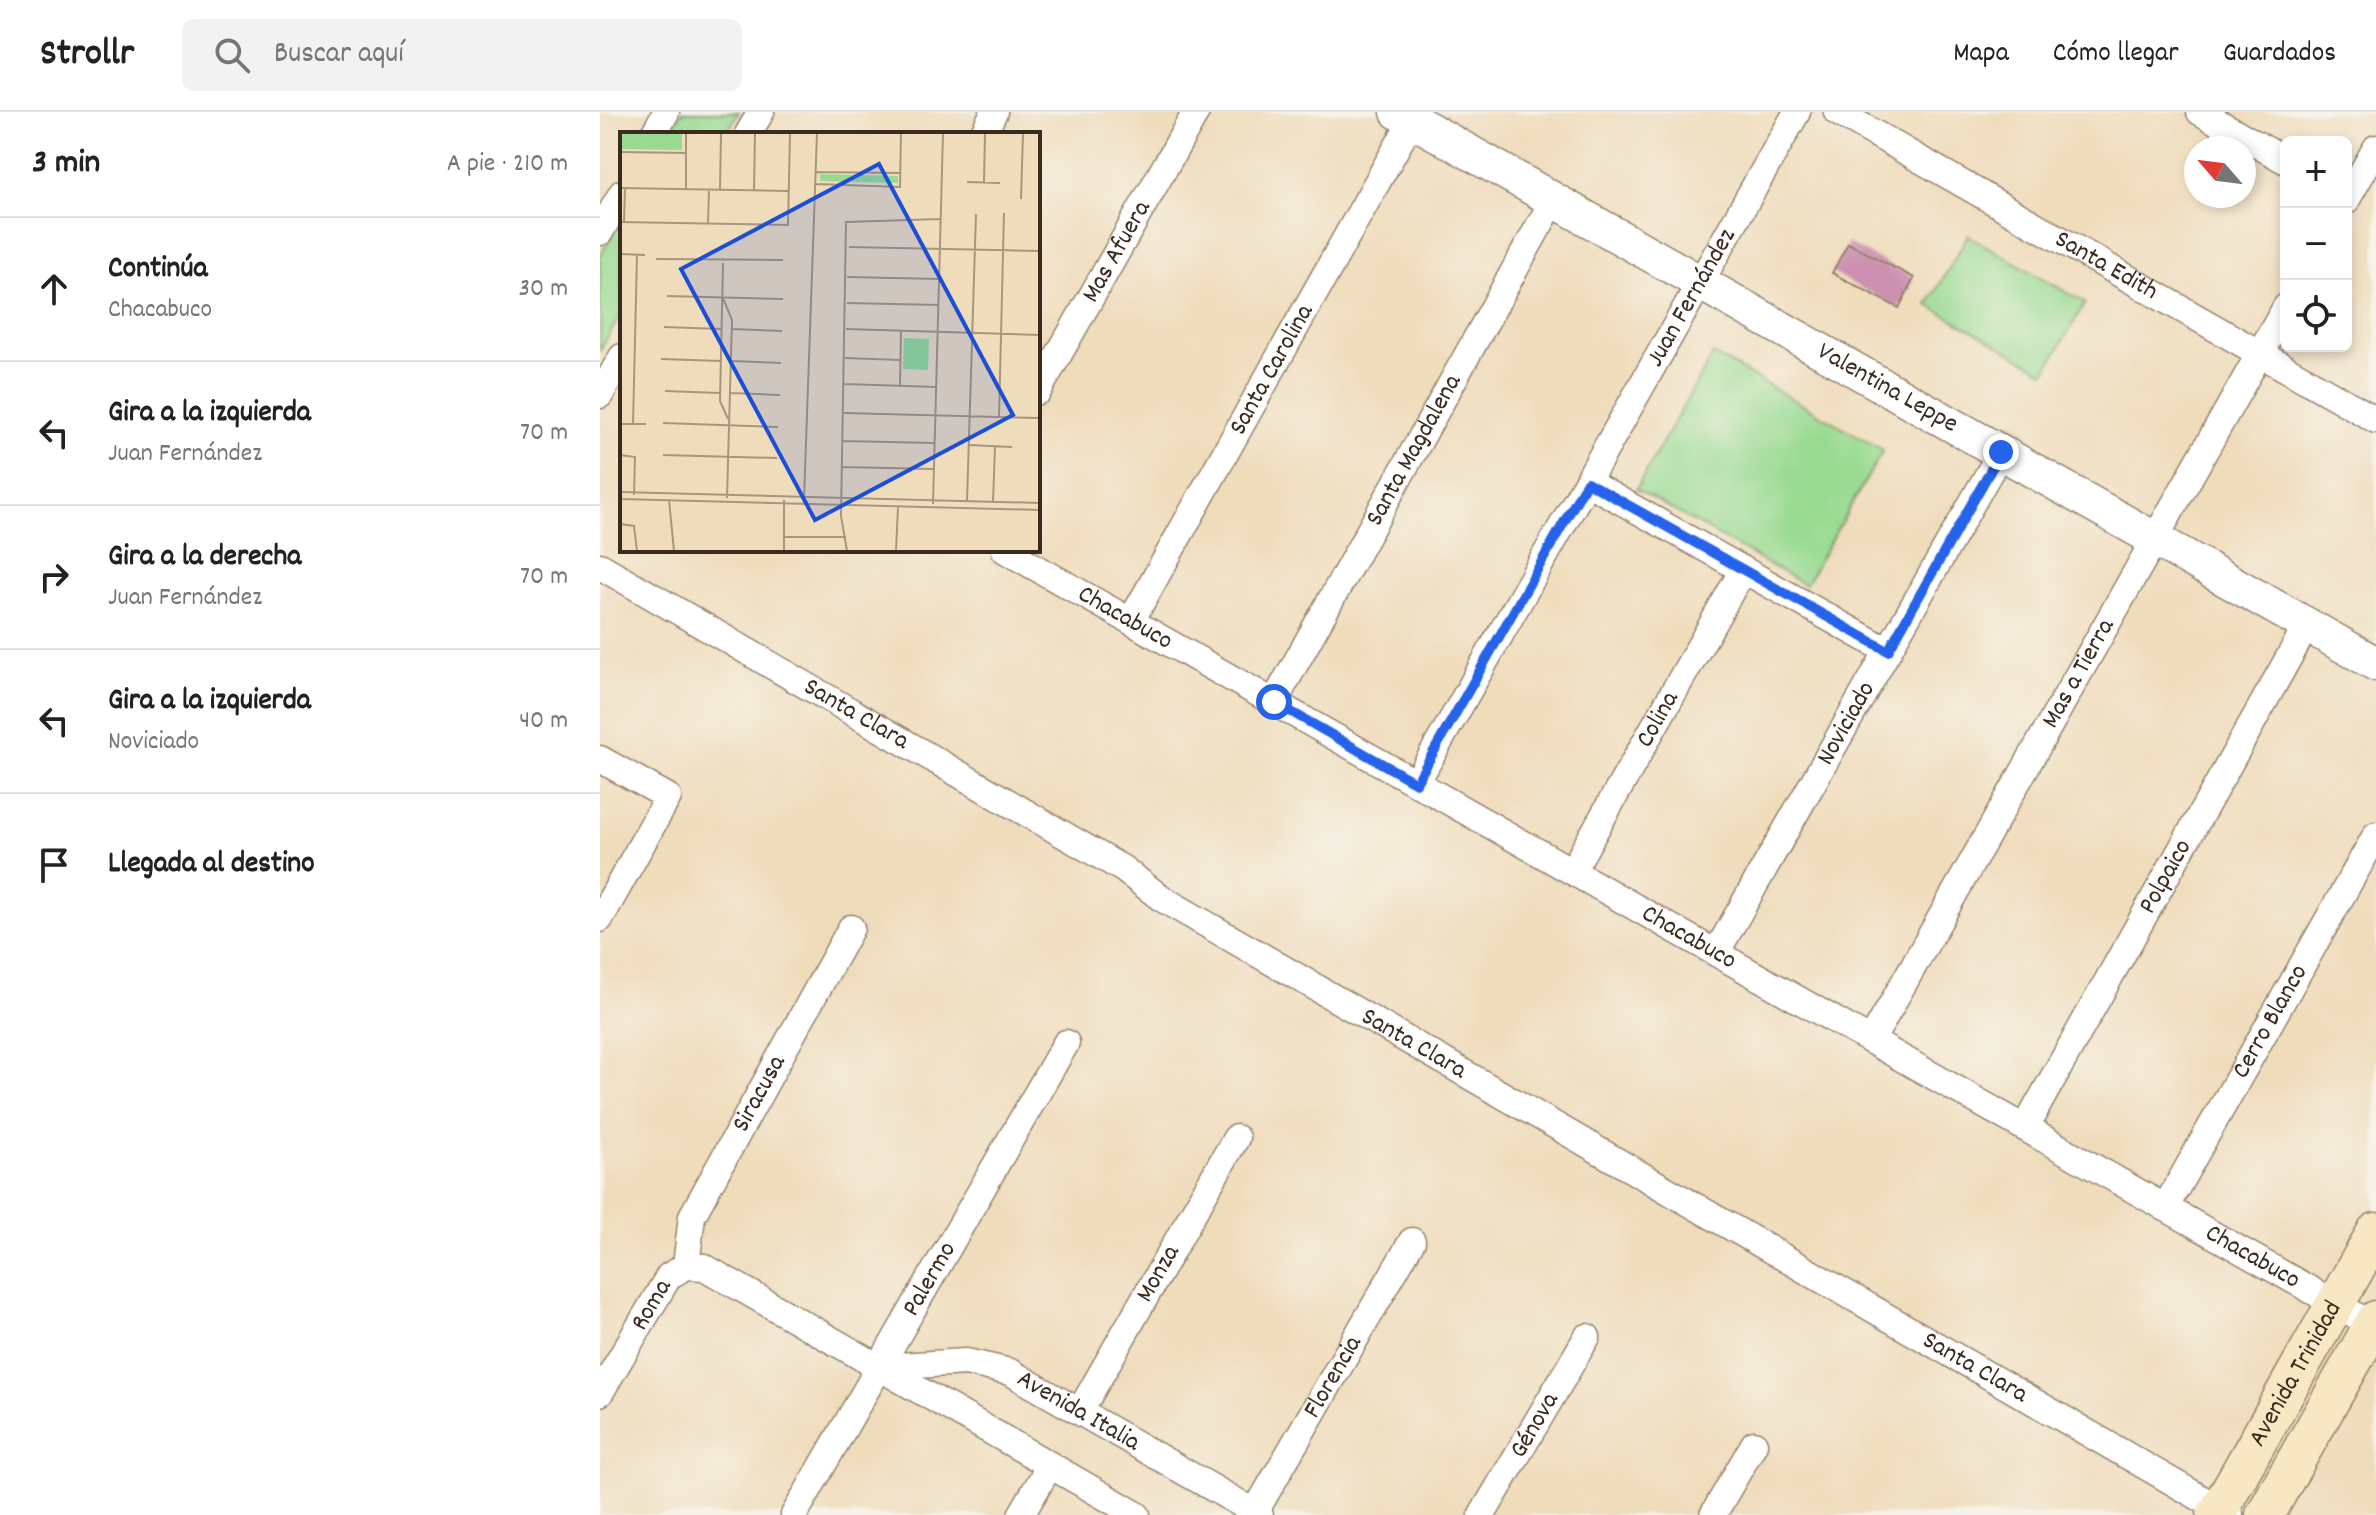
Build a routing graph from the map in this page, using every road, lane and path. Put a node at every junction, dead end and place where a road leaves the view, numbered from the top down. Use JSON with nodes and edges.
{"nodes":[{"id":1,"x":666,"y":112,"type":"edge"},
{"id":2,"x":761,"y":112,"type":"edge"},
{"id":3,"x":994,"y":112,"type":"edge"},
{"id":4,"x":1196,"y":112,"type":"edge"},
{"id":5,"x":1797,"y":112,"type":"edge"},
{"id":6,"x":1837,"y":112,"type":"edge"},
{"id":7,"x":2200,"y":112,"type":"edge"},
{"id":8,"x":1405,"y":116,"type":"edge"},
{"id":9,"x":655,"y":132,"type":"edge"},
{"id":10,"x":749,"y":132,"type":"edge"},
{"id":11,"x":984,"y":132,"type":"edge"},
{"id":12,"x":2376,"y":148,"type":"edge"},
{"id":13,"x":2280,"y":158,"type":"edge"},
{"id":14,"x":2352,"y":189,"type":"edge"},
{"id":15,"x":620,"y":197,"type":"edge"},
{"id":16,"x":1554,"y":199,"type":"junction"},
{"id":17,"x":600,"y":232,"type":"edge"},
{"id":18,"x":1700,"y":282,"type":"junction"},
{"id":19,"x":2280,"y":318,"type":"edge"},
{"id":20,"x":2260,"y":353,"type":"junction"},
{"id":21,"x":620,"y":360,"type":"edge"},
{"id":22,"x":1040,"y":387,"type":"edge"},
{"id":23,"x":600,"y":395,"type":"edge"},
{"id":24,"x":2376,"y":420,"type":"edge"},
{"id":25,"x":2001,"y":452,"type":"junction"},
{"id":26,"x":1587,"y":482,"type":"junction"},
{"id":27,"x":2155,"y":539,"type":"junction"},
{"id":28,"x":1009,"y":552,"type":"edge"},
{"id":29,"x":600,"y":566,"type":"edge"},
{"id":30,"x":1743,"y":570,"type":"junction"},
{"id":31,"x":1131,"y":621,"type":"junction"},
{"id":32,"x":2307,"y":625,"type":"junction"},
{"id":33,"x":1888,"y":651,"type":"junction"},
{"id":34,"x":2376,"y":664,"type":"edge"},
{"id":35,"x":1274,"y":702,"type":"junction"},
{"id":36,"x":600,"y":759,"type":"edge"},
{"id":37,"x":1416,"y":783,"type":"junction"},
{"id":38,"x":2376,"y":835,"type":"edge"},
{"id":39,"x":1572,"y":871,"type":"junction"},
{"id":40,"x":600,"y":919,"type":"edge"},
{"id":41,"x":851,"y":928,"type":"dead end"},
{"id":42,"x":1716,"y":953,"type":"junction"},
{"id":43,"x":1871,"y":1041,"type":"junction"},
{"id":44,"x":1066,"y":1043,"type":"dead end"},
{"id":45,"x":2025,"y":1128,"type":"junction"},
{"id":46,"x":1236,"y":1138,"type":"dead end"},
{"id":47,"x":2165,"y":1208,"type":"junction"},
{"id":48,"x":2376,"y":1232,"type":"edge"},
{"id":49,"x":1412,"y":1241,"type":"dead end"},
{"id":50,"x":686,"y":1266,"type":"junction"},
{"id":51,"x":2335,"y":1304,"type":"junction"},
{"id":52,"x":2375,"y":1324,"type":"edge"},
{"id":53,"x":1587,"y":1337,"type":"dead end"},
{"id":54,"x":880,"y":1367,"type":"junction"},
{"id":55,"x":600,"y":1393,"type":"edge"},
{"id":56,"x":1080,"y":1411,"type":"junction"},
{"id":57,"x":1754,"y":1444,"type":"dead end"},
{"id":58,"x":1050,"y":1465,"type":"junction"},
{"id":59,"x":1258,"y":1513,"type":"edge"},
{"id":60,"x":2222,"y":1513,"type":"edge"},
{"id":61,"x":794,"y":1515,"type":"edge"},
{"id":62,"x":1021,"y":1515,"type":"edge"},
{"id":63,"x":1137,"y":1515,"type":"edge"},
{"id":64,"x":1482,"y":1515,"type":"edge"},
{"id":65,"x":1713,"y":1515,"type":"edge"},
{"id":66,"x":2265,"y":1515,"type":"edge"}],
"edges":[{"from":1,"to":9,"type":"street"},
{"from":2,"to":10,"type":"street"},
{"from":3,"to":11,"type":"street"},
{"from":4,"to":22,"type":"street","name":"Mas Afuera"},
{"from":5,"to":18,"type":"street","name":"Juan Fernández"},
{"from":6,"to":20,"type":"street","name":"Santa Edith"},
{"from":7,"to":13,"type":"street"},
{"from":8,"to":16,"type":"street","name":"Valentina Leppe"},
{"from":8,"to":31,"type":"street","name":"Santa Carolina"},
{"from":12,"to":14,"type":"street"},
{"from":15,"to":17,"type":"street"},
{"from":16,"to":18,"type":"street","name":"Valentina Leppe"},
{"from":16,"to":35,"type":"street","name":"Santa Magdalena"},
{"from":18,"to":25,"type":"street","name":"Valentina Leppe"},
{"from":18,"to":26,"type":"street","name":"Juan Fernández"},
{"from":19,"to":20,"type":"street","name":"Mas a Tierra"},
{"from":20,"to":24,"type":"street","name":"Santa Edith"},
{"from":20,"to":27,"type":"street","name":"Mas a Tierra"},
{"from":21,"to":23,"type":"street"},
{"from":25,"to":27,"type":"street","name":"Valentina Leppe"},
{"from":25,"to":33,"type":"street","name":"Noviciado"},
{"from":26,"to":30,"type":"street"},
{"from":26,"to":37,"type":"street","name":"Juan Fernández"},
{"from":27,"to":32,"type":"street","name":"Valentina Leppe"},
{"from":27,"to":43,"type":"street","name":"Mas a Tierra"},
{"from":28,"to":31,"type":"street","name":"Chacabuco"},
{"from":29,"to":60,"type":"street","name":"Santa Clara"},
{"from":30,"to":33,"type":"street"},
{"from":30,"to":39,"type":"street","name":"Colina"},
{"from":31,"to":35,"type":"street","name":"Chacabuco"},
{"from":32,"to":34,"type":"street","name":"Valentina Leppe"},
{"from":32,"to":45,"type":"street","name":"Polpaico"},
{"from":33,"to":42,"type":"street","name":"Noviciado"},
{"from":35,"to":37,"type":"street","name":"Chacabuco"},
{"from":36,"to":40,"type":"street"},
{"from":37,"to":39,"type":"street","name":"Chacabuco"},
{"from":38,"to":47,"type":"street","name":"Cerro Blanco"},
{"from":39,"to":42,"type":"street","name":"Chacabuco"},
{"from":41,"to":50,"type":"street","name":"Siracusa"},
{"from":42,"to":43,"type":"street","name":"Chacabuco"},
{"from":43,"to":45,"type":"street","name":"Chacabuco"},
{"from":44,"to":54,"type":"street","name":"Palermo"},
{"from":45,"to":47,"type":"street","name":"Chacabuco"},
{"from":46,"to":56,"type":"street","name":"Monza"},
{"from":47,"to":51,"type":"street","name":"Chacabuco"},
{"from":48,"to":51,"type":"main road","name":"Avenida Trinidad"},
{"from":49,"to":59,"type":"street","name":"Florencia"},
{"from":50,"to":54,"type":"street"},
{"from":50,"to":55,"type":"street","name":"Roma"},
{"from":51,"to":52,"type":"street","name":"Chacabuco"},
{"from":51,"to":60,"type":"main road","name":"Avenida Trinidad"},
{"from":52,"to":66,"type":"main road","name":"Avenida Trinidad"},
{"from":53,"to":64,"type":"street","name":"Génova"},
{"from":54,"to":56,"type":"street","name":"Avenida Italia"},
{"from":54,"to":58,"type":"street"},
{"from":54,"to":61,"type":"street","name":"Palermo"},
{"from":56,"to":59,"type":"street","name":"Avenida Italia"},
{"from":57,"to":65,"type":"street"},
{"from":58,"to":62,"type":"street"},
{"from":58,"to":63,"type":"street"}]}
